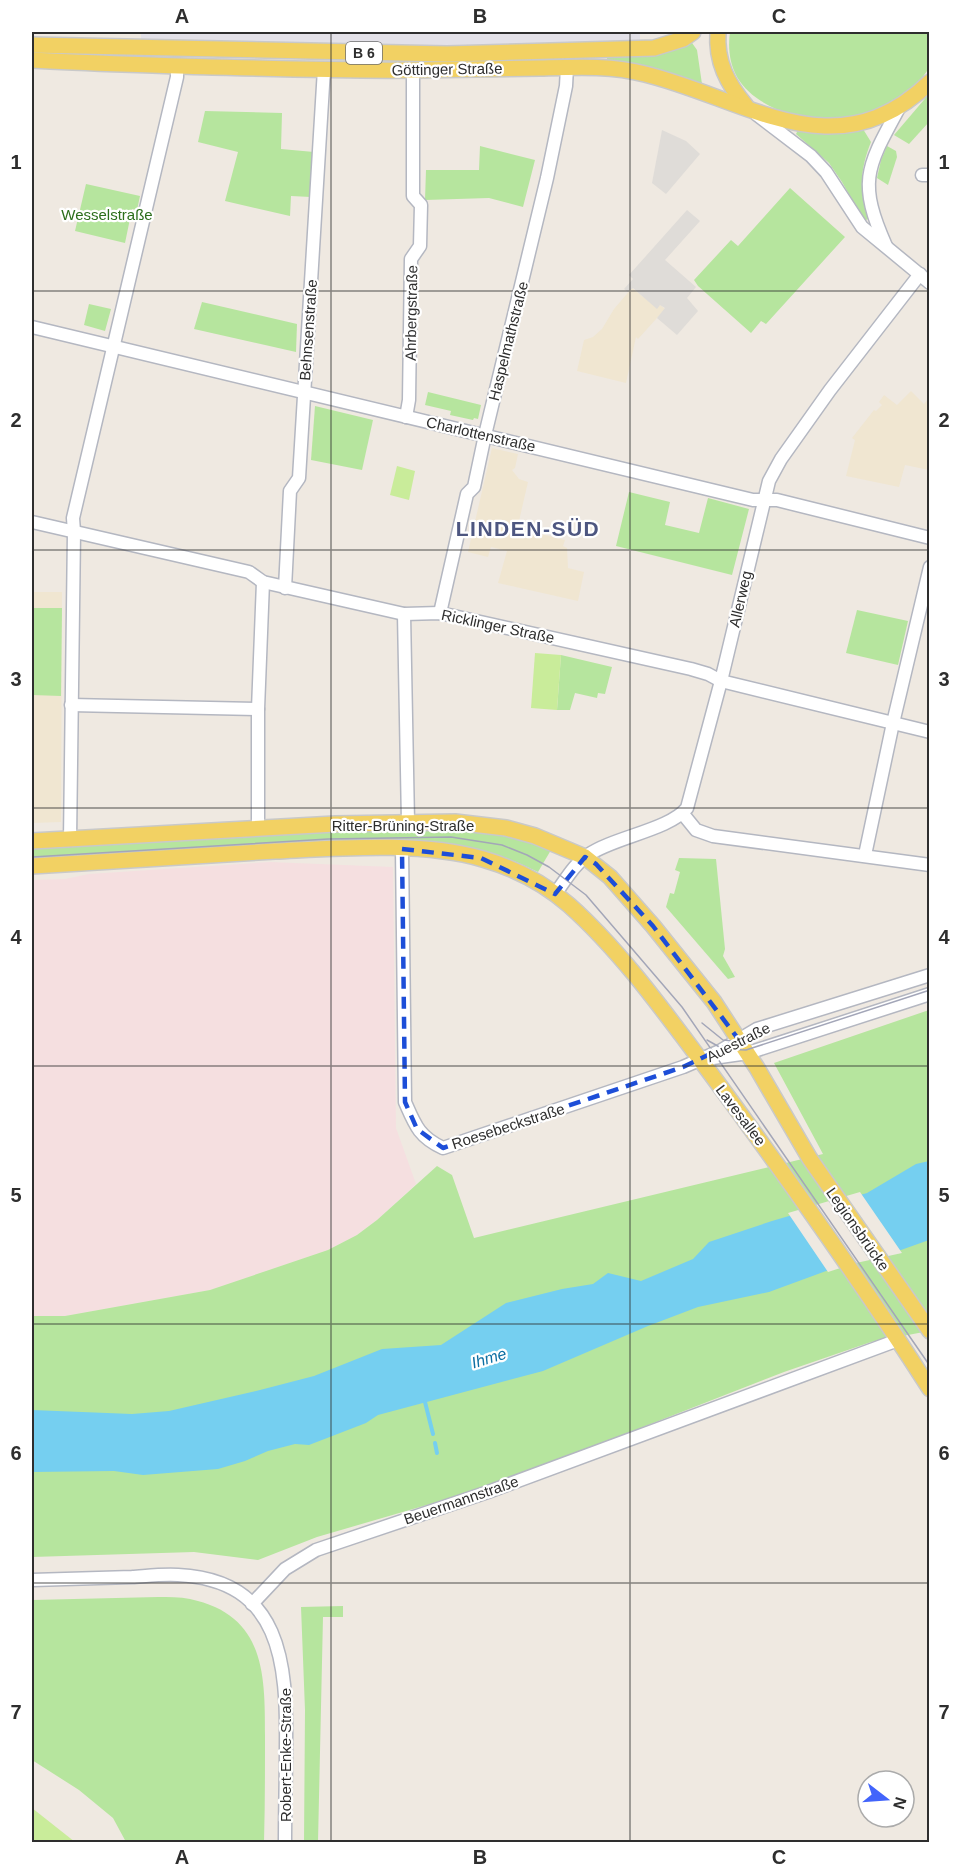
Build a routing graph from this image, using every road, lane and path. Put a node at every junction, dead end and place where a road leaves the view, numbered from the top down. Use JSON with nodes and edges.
{"nodes":[{"id":1,"x":693,"y":32,"type":"edge"},
{"id":2,"x":718,"y":32,"type":"edge"},
{"id":3,"x":32,"y":45,"type":"edge"},
{"id":4,"x":32,"y":60,"type":"edge"},
{"id":5,"x":177,"y":66,"type":"junction"},
{"id":6,"x":567,"y":67,"type":"junction"},
{"id":7,"x":324,"y":69,"type":"junction"},
{"id":8,"x":412,"y":70,"type":"junction"},
{"id":9,"x":930,"y":82,"type":"edge"},
{"id":10,"x":748,"y":108,"type":"junction"},
{"id":11,"x":899,"y":108,"type":"junction"},
{"id":12,"x":887,"y":247,"type":"junction"},
{"id":13,"x":925,"y":279,"type":"edge"},
{"id":14,"x":32,"y":327,"type":"edge"},
{"id":15,"x":112,"y":348,"type":"junction"},
{"id":16,"x":304,"y":391,"type":"junction"},
{"id":17,"x":406,"y":417,"type":"junction"},
{"id":18,"x":485,"y":435,"type":"junction"},
{"id":19,"x":763,"y":500,"type":"junction"},
{"id":20,"x":32,"y":522,"type":"edge"},
{"id":21,"x":74,"y":532,"type":"junction"},
{"id":22,"x":930,"y":538,"type":"edge"},
{"id":23,"x":930,"y":567,"type":"edge"},
{"id":24,"x":263,"y":582,"type":"junction"},
{"id":25,"x":285,"y":588,"type":"junction"},
{"id":26,"x":440,"y":613,"type":"junction"},
{"id":27,"x":404,"y":614,"type":"junction"},
{"id":28,"x":721,"y":681,"type":"junction"},
{"id":29,"x":71,"y":705,"type":"junction"},
{"id":30,"x":258,"y":709,"type":"junction"},
{"id":31,"x":893,"y":723,"type":"junction"},
{"id":32,"x":930,"y":732,"type":"edge"},
{"id":33,"x":682,"y":814,"type":"junction"},
{"id":34,"x":408,"y":822,"type":"junction"},
{"id":35,"x":258,"y":828,"type":"junction"},
{"id":36,"x":70,"y":840,"type":"junction"},
{"id":37,"x":32,"y":841,"type":"edge"},
{"id":38,"x":402,"y":849,"type":"junction"},
{"id":39,"x":865,"y":855,"type":"junction"},
{"id":40,"x":585,"y":857,"type":"junction"},
{"id":41,"x":930,"y":865,"type":"edge"},
{"id":42,"x":32,"y":866,"type":"edge"},
{"id":43,"x":555,"y":894,"type":"junction"},
{"id":44,"x":930,"y":975,"type":"edge"},
{"id":45,"x":930,"y":994,"type":"edge"},
{"id":46,"x":739,"y":1040,"type":"junction"},
{"id":47,"x":748,"y":1053,"type":"junction"},
{"id":48,"x":700,"y":1061,"type":"junction"},
{"id":49,"x":781,"y":1169,"type":"joint"},
{"id":50,"x":930,"y":1331,"type":"edge"},
{"id":51,"x":898,"y":1340,"type":"junction"},
{"id":52,"x":930,"y":1389,"type":"edge"},
{"id":53,"x":32,"y":1580,"type":"edge"},
{"id":54,"x":252,"y":1604,"type":"junction"},
{"id":55,"x":285,"y":1842,"type":"edge"}],
"edges":[{"from":1,"to":3,"type":"main road","name":"Göttinger Straße","number":"B 6"},
{"from":2,"to":10,"type":"main road"},
{"from":4,"to":5,"type":"main road","name":"Göttinger Straße","number":"B 6"},
{"from":5,"to":7,"type":"main road","name":"Göttinger Straße","number":"B 6"},
{"from":5,"to":15,"type":"street"},
{"from":6,"to":8,"type":"main road","name":"Göttinger Straße","number":"B 6"},
{"from":6,"to":10,"type":"main road","name":"Göttinger Straße","number":"B 6"},
{"from":6,"to":18,"type":"street","name":"Haspelmathstraße"},
{"from":7,"to":8,"type":"main road","name":"Göttinger Straße","number":"B 6"},
{"from":7,"to":16,"type":"street","name":"Behnsenstraße"},
{"from":8,"to":17,"type":"street","name":"Ahrbergstraße"},
{"from":9,"to":11,"type":"main road","number":"B 6"},
{"from":10,"to":11,"type":"main road","number":"B 6"},
{"from":10,"to":12,"type":"street"},
{"from":11,"to":12,"type":"street"},
{"from":12,"to":13,"type":"street"},
{"from":13,"to":19,"type":"street","name":"Allerweg"},
{"from":14,"to":15,"type":"street","name":"Charlottenstraße"},
{"from":15,"to":16,"type":"street","name":"Charlottenstraße"},
{"from":15,"to":21,"type":"street"},
{"from":16,"to":17,"type":"street","name":"Charlottenstraße"},
{"from":16,"to":25,"type":"street","name":"Behnsenstraße"},
{"from":17,"to":18,"type":"street","name":"Charlottenstraße"},
{"from":18,"to":19,"type":"street","name":"Charlottenstraße"},
{"from":18,"to":26,"type":"street","name":"Haspelmathstraße"},
{"from":19,"to":22,"type":"street","name":"Charlottenstraße"},
{"from":19,"to":28,"type":"street","name":"Allerweg"},
{"from":20,"to":21,"type":"street","name":"Ricklinger Straße"},
{"from":21,"to":24,"type":"street","name":"Ricklinger Straße"},
{"from":21,"to":29,"type":"street"},
{"from":23,"to":31,"type":"street"},
{"from":24,"to":25,"type":"street","name":"Ricklinger Straße"},
{"from":24,"to":30,"type":"street"},
{"from":25,"to":27,"type":"street","name":"Ricklinger Straße"},
{"from":26,"to":27,"type":"street","name":"Ricklinger Straße"},
{"from":26,"to":28,"type":"street","name":"Ricklinger Straße"},
{"from":27,"to":34,"type":"street"},
{"from":28,"to":31,"type":"street","name":"Ricklinger Straße"},
{"from":28,"to":33,"type":"street","name":"Allerweg"},
{"from":29,"to":30,"type":"street"},
{"from":29,"to":36,"type":"street"},
{"from":30,"to":35,"type":"street"},
{"from":31,"to":32,"type":"street","name":"Ricklinger Straße"},
{"from":31,"to":39,"type":"street"},
{"from":33,"to":39,"type":"street"},
{"from":33,"to":40,"type":"street"},
{"from":34,"to":35,"type":"main road","name":"Ritter-Brüning-Straße"},
{"from":34,"to":40,"type":"main road","name":"Ritter-Brüning-Straße"},
{"from":35,"to":36,"type":"main road","name":"Ritter-Brüning-Straße"},
{"from":36,"to":37,"type":"main road","name":"Ritter-Brüning-Straße"},
{"from":38,"to":42,"type":"main road","name":"Ritter-Brüning-Straße"},
{"from":38,"to":43,"type":"main road","name":"Ritter-Brüning-Straße"},
{"from":38,"to":48,"type":"street","name":"Roesebeckstraße"},
{"from":39,"to":41,"type":"street"},
{"from":40,"to":43,"type":"street"},
{"from":40,"to":46,"type":"main road","name":"Ritter-Brüning-Straße"},
{"from":43,"to":48,"type":"main road","name":"Ritter-Brüning-Straße"},
{"from":44,"to":46,"type":"street","name":"Auestraße"},
{"from":45,"to":47,"type":"street","name":"Auestraße"},
{"from":46,"to":47,"type":"main road","name":"Ritter-Brüning-Straße"},
{"from":46,"to":48,"type":"street","name":"Auestraße"},
{"from":47,"to":48,"type":"street","name":"Auestraße"},
{"from":47,"to":50,"type":"main road","name":"Legionsbrücke"},
{"from":48,"to":49,"type":"main road","name":"Lavesallee"},
{"from":49,"to":51,"type":"main road","name":"Legionsbrücke"},
{"from":51,"to":52,"type":"main road"},
{"from":51,"to":54,"type":"street","name":"Beuermannstraße"},
{"from":53,"to":54,"type":"street"},
{"from":54,"to":55,"type":"street","name":"Robert-Enke-Straße"}]}
